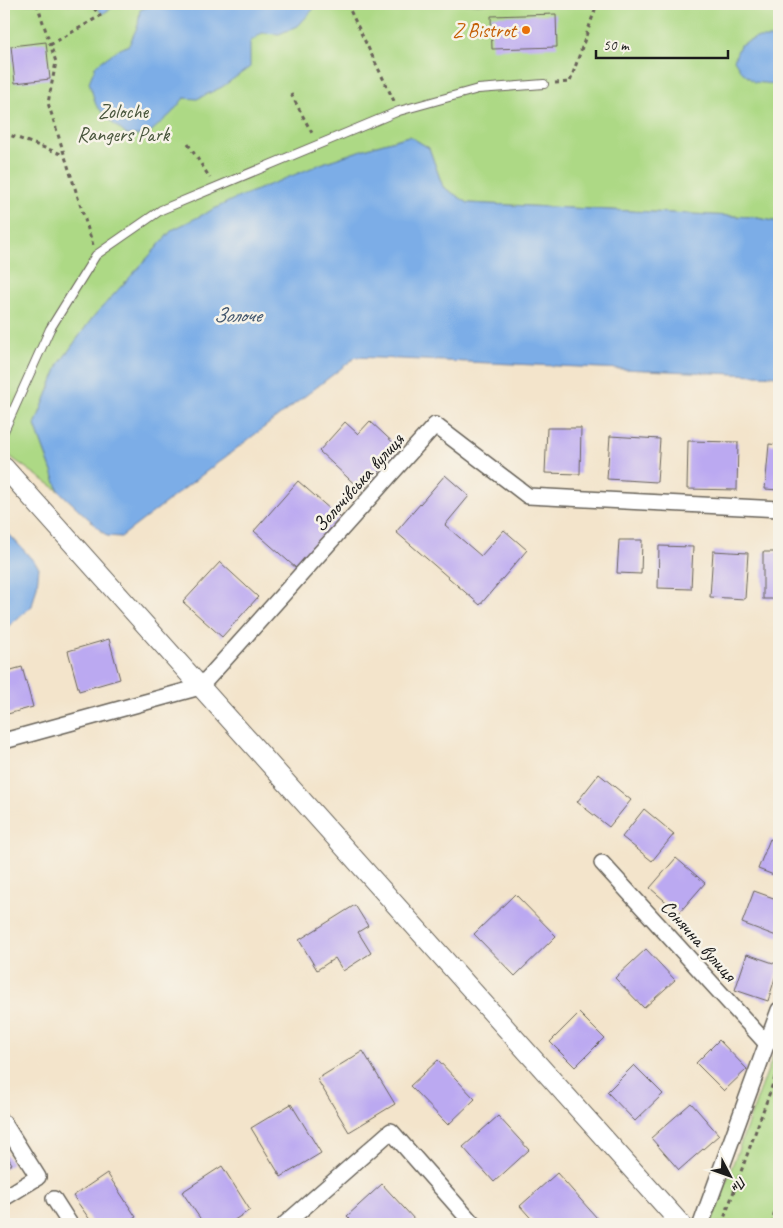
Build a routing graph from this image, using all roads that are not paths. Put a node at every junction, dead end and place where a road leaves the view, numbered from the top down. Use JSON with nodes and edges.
{"nodes":[{"id":1,"x":544,"y":84,"type":"road end"},
{"id":2,"x":4,"y":431,"type":"edge"},
{"id":3,"x":4,"y":467,"type":"edge"},
{"id":4,"x":779,"y":509,"type":"edge"},
{"id":5,"x":200,"y":687,"type":"junction"},
{"id":6,"x":4,"y":741,"type":"edge"},
{"id":7,"x":602,"y":863,"type":"dead end"},
{"id":8,"x":779,"y":1010,"type":"edge"},
{"id":9,"x":767,"y":1044,"type":"junction"},
{"id":10,"x":4,"y":1122,"type":"edge"},
{"id":11,"x":4,"y":1198,"type":"edge"},
{"id":12,"x":54,"y":1199,"type":"dead end"},
{"id":13,"x":70,"y":1224,"type":"edge"},
{"id":14,"x":285,"y":1224,"type":"edge"},
{"id":15,"x":473,"y":1224,"type":"edge"},
{"id":16,"x":681,"y":1224,"type":"edge"},
{"id":17,"x":701,"y":1224,"type":"edge"}],
"edges":[{"from":1,"to":2,"type":"lane"},
{"from":3,"to":5,"type":"street"},
{"from":4,"to":5,"type":"street","name":"Золочівська вулиця"},
{"from":5,"to":6,"type":"street"},
{"from":5,"to":16,"type":"street"},
{"from":7,"to":9,"type":"street","name":"Сонячна вулиця"},
{"from":8,"to":9,"type":"street"},
{"from":9,"to":17,"type":"street"},
{"from":10,"to":11,"type":"street"},
{"from":12,"to":13,"type":"street"},
{"from":14,"to":15,"type":"street"}]}
